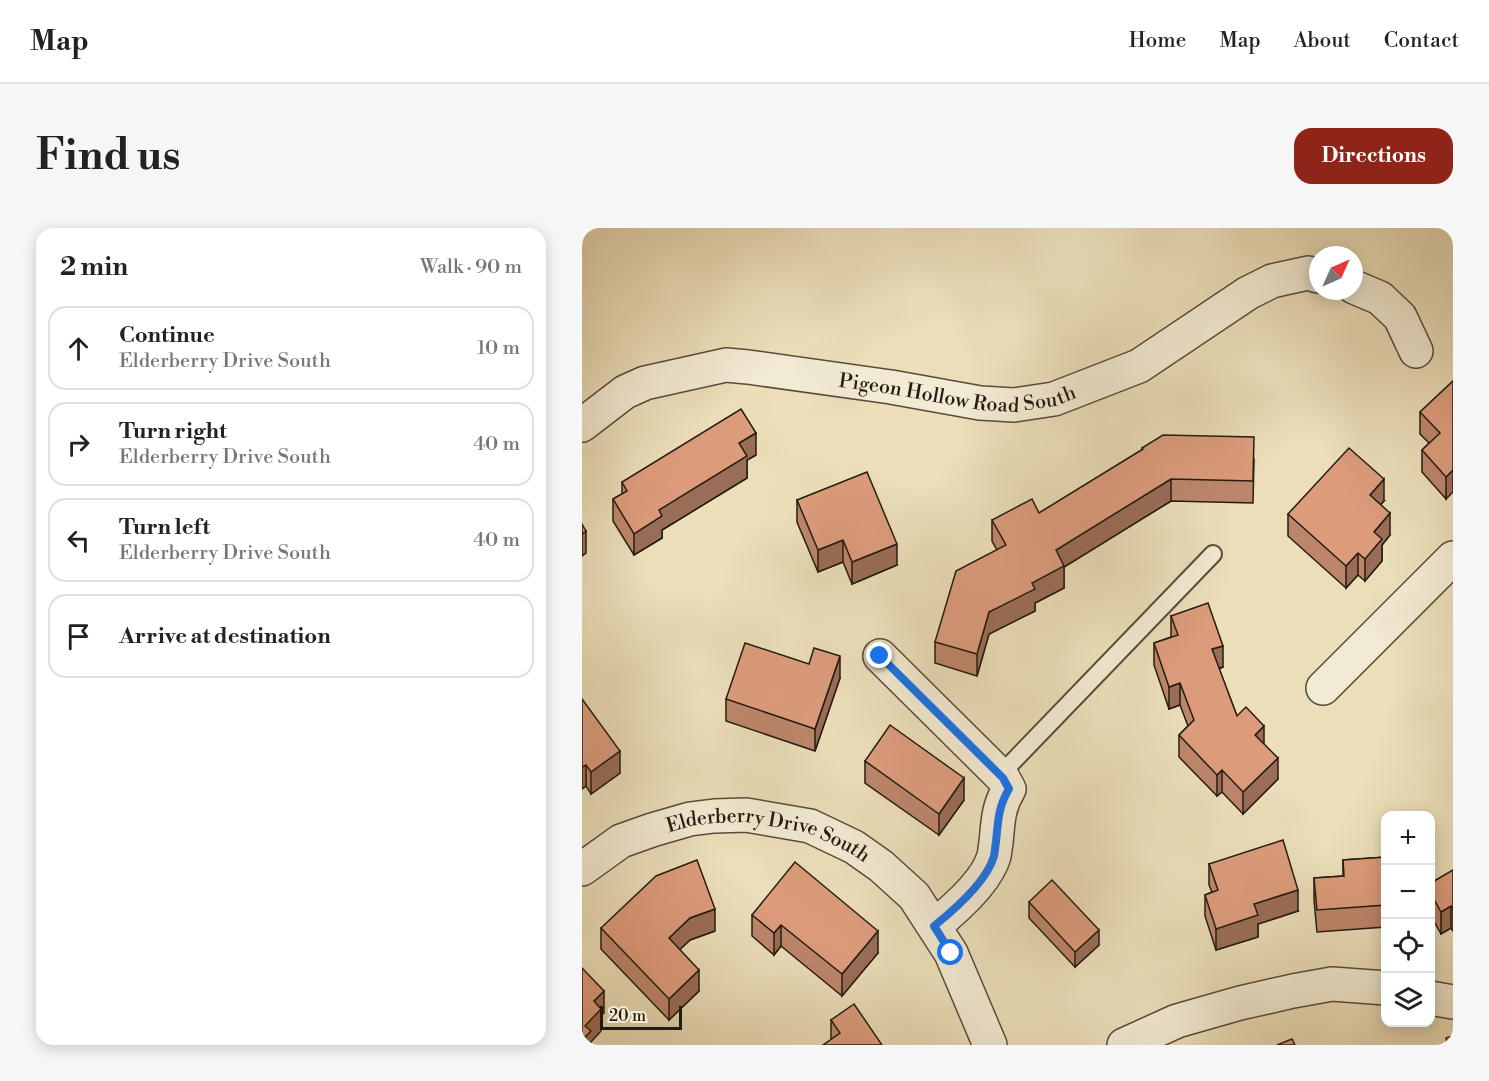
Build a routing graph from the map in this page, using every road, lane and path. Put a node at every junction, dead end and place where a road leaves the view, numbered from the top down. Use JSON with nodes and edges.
{"nodes":[{"id":1,"x":1309,"y":273,"type":"edge"},
{"id":2,"x":1363,"y":291,"type":"edge"},
{"id":3,"x":1416,"y":351,"type":"dead end"},
{"id":4,"x":582,"y":425,"type":"edge"},
{"id":5,"x":1213,"y":554,"type":"dead end"},
{"id":6,"x":1453,"y":558,"type":"edge"},
{"id":7,"x":880,"y":656,"type":"dead end"},
{"id":8,"x":1323,"y":688,"type":"dead end"},
{"id":9,"x":1000,"y":775,"type":"junction"},
{"id":10,"x":582,"y":869,"type":"edge"},
{"id":11,"x":934,"y":926,"type":"junction"},
{"id":12,"x":1381,"y":988,"type":"edge"},
{"id":13,"x":1435,"y":999,"type":"edge"},
{"id":14,"x":1453,"y":1002,"type":"edge"},
{"id":15,"x":990,"y":1045,"type":"edge"},
{"id":16,"x":1124,"y":1045,"type":"edge"}],
"edges":[{"from":1,"to":4,"type":"street","name":"Pigeon Hollow Road South"},
{"from":2,"to":3,"type":"street"},
{"from":5,"to":9,"type":"lane"},
{"from":6,"to":8,"type":"street"},
{"from":7,"to":9,"type":"street"},
{"from":9,"to":11,"type":"street"},
{"from":10,"to":11,"type":"street","name":"Elderberry Drive South"},
{"from":11,"to":15,"type":"street","name":"Elderberry Drive South"},
{"from":12,"to":16,"type":"street"},
{"from":13,"to":14,"type":"street"}]}
